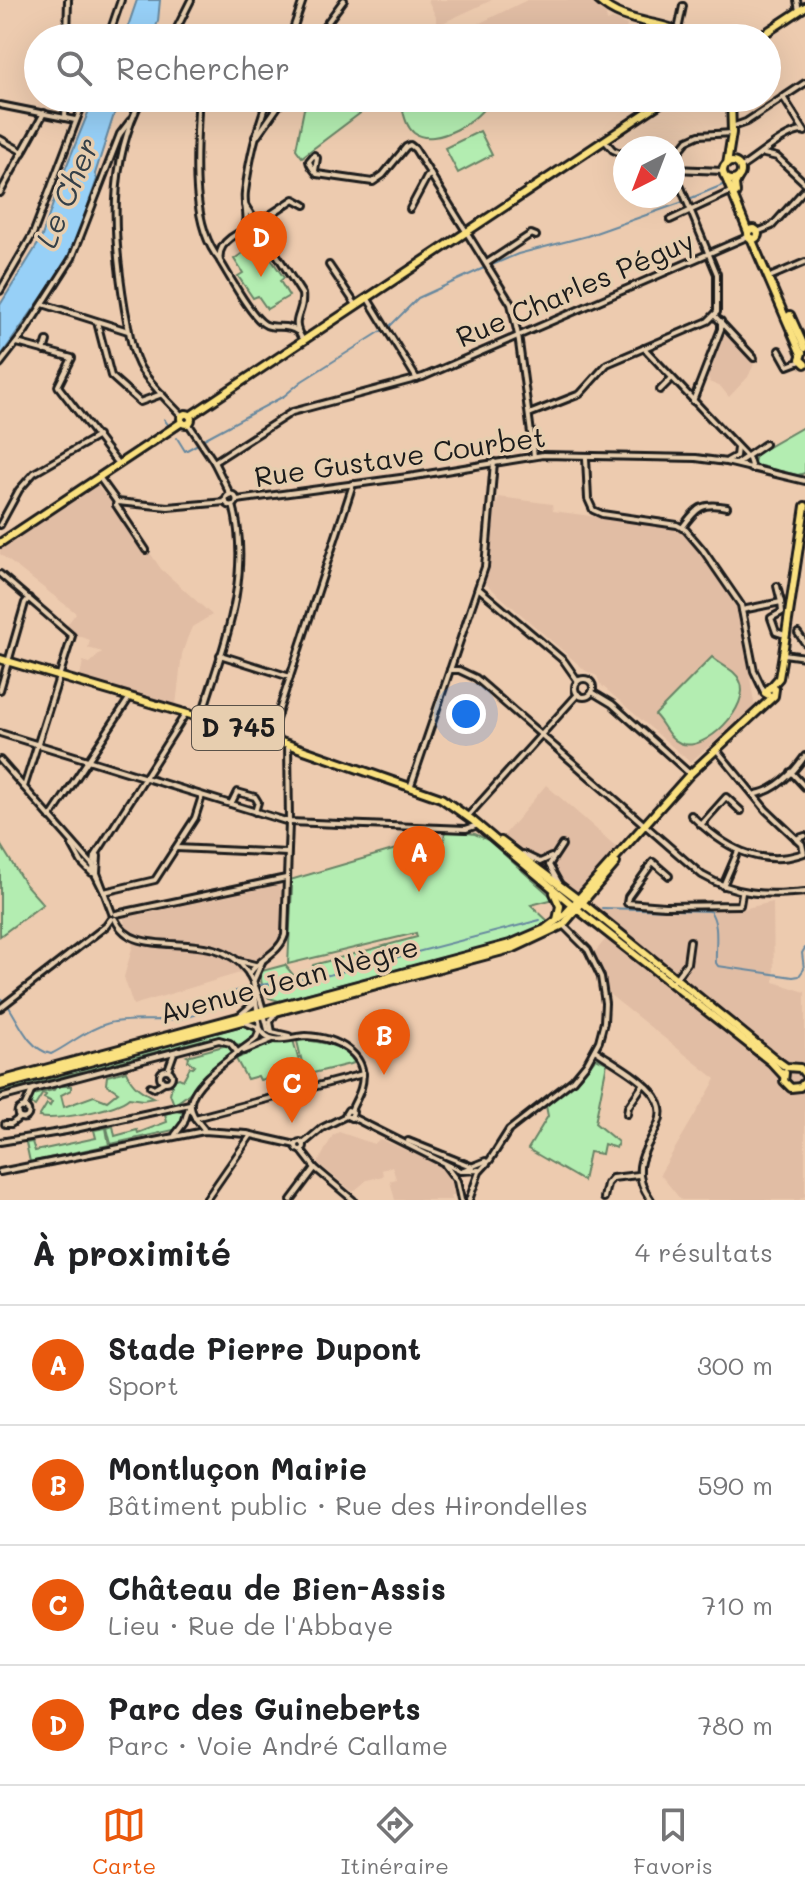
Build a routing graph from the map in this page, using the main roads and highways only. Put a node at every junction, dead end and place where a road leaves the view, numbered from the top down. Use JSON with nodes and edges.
{"nodes":[{"id":1,"x":598,"y":0,"type":"edge"},
{"id":2,"x":802,"y":9,"type":"edge"},
{"id":3,"x":653,"y":24,"type":"edge"},
{"id":4,"x":779,"y":24,"type":"edge"},
{"id":5,"x":647,"y":112,"type":"edge"},
{"id":6,"x":731,"y":112,"type":"edge"},
{"id":7,"x":730,"y":169,"type":"junction"},
{"id":8,"x":738,"y":178,"type":"junction"},
{"id":9,"x":753,"y":234,"type":"junction"},
{"id":10,"x":803,"y":356,"type":"edge"},
{"id":11,"x":805,"y":506,"type":"edge"},
{"id":12,"x":805,"y":527,"type":"edge"},
{"id":13,"x":0,"y":543,"type":"edge"},
{"id":14,"x":802,"y":560,"type":"edge"},
{"id":15,"x":785,"y":654,"type":"junction"},
{"id":16,"x":0,"y":659,"type":"edge"},
{"id":17,"x":490,"y":835,"type":"junction"},
{"id":18,"x":547,"y":884,"type":"junction"},
{"id":19,"x":578,"y":905,"type":"junction"},
{"id":20,"x":586,"y":916,"type":"junction"},
{"id":21,"x":563,"y":921,"type":"junction"},
{"id":22,"x":674,"y":981,"type":"junction"},
{"id":23,"x":790,"y":1068,"type":"junction"},
{"id":24,"x":805,"y":1074,"type":"edge"},
{"id":25,"x":784,"y":1076,"type":"junction"},
{"id":26,"x":0,"y":1083,"type":"edge"},
{"id":27,"x":803,"y":1086,"type":"edge"}],
"edges":[{"from":1,"to":3,"type":"main road"},
{"from":2,"to":4,"type":"main road"},
{"from":5,"to":13,"type":"main road"},
{"from":6,"to":7,"type":"main road"},
{"from":7,"to":8,"type":"main road"},
{"from":7,"to":8,"type":"main road"},
{"from":7,"to":9,"type":"main road"},
{"from":8,"to":9,"type":"main road"},
{"from":9,"to":10,"type":"main road"},
{"from":9,"to":10,"type":"main road"},
{"from":11,"to":15,"type":"main road"},
{"from":12,"to":14,"type":"main road"},
{"from":14,"to":15,"type":"main road"},
{"from":15,"to":19,"type":"main road","name":"Avenue Jean Nègre"},
{"from":16,"to":17,"type":"main road","number":"D 745"},
{"from":17,"to":18,"type":"main road","number":"D 745"},
{"from":17,"to":19,"type":"main road","number":"D 745"},
{"from":18,"to":19,"type":"main road","number":"D 745"},
{"from":18,"to":21,"type":"main road"},
{"from":19,"to":20,"type":"main road","number":"D 745"},
{"from":19,"to":21,"type":"main road","name":"Avenue Jean Nègre"},
{"from":19,"to":22,"type":"main road","number":"D 745"},
{"from":20,"to":21,"type":"main road","name":"Avenue Jean Nègre"},
{"from":20,"to":22,"type":"main road","number":"D 745"},
{"from":21,"to":26,"type":"main road","name":"Avenue Jean Nègre"},
{"from":22,"to":23,"type":"main road","number":"D 745"},
{"from":22,"to":25,"type":"main road","number":"D 745"},
{"from":23,"to":24,"type":"main road"},
{"from":23,"to":25,"type":"main road"},
{"from":25,"to":27,"type":"main road"}]}
